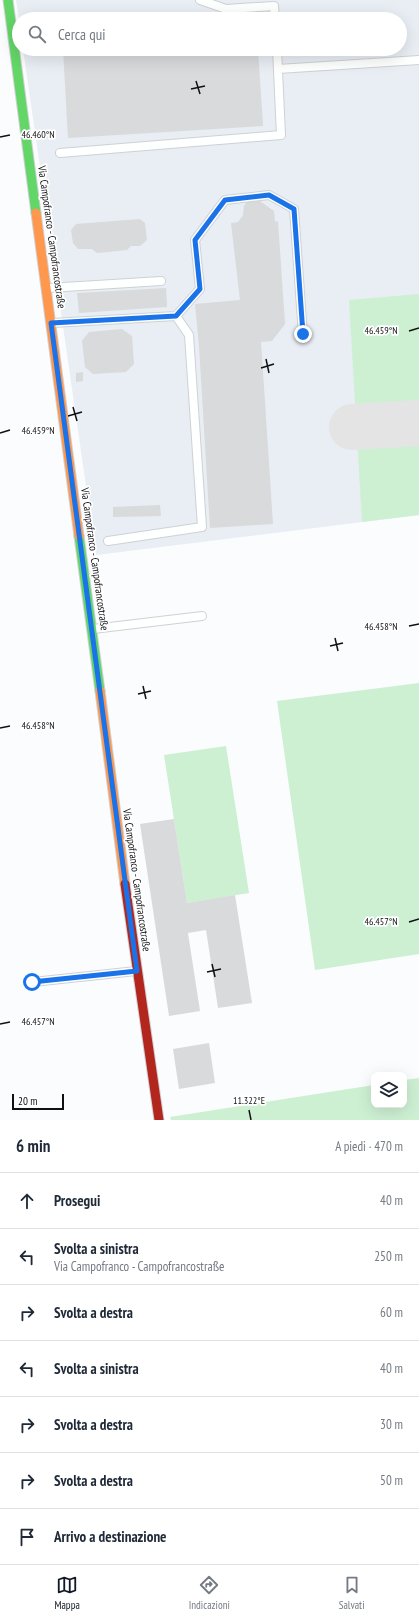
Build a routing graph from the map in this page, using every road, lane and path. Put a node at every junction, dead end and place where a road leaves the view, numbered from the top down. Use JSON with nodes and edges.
{"nodes":[{"id":1,"x":8,"y":0,"type":"edge"},
{"id":2,"x":200,"y":0,"type":"edge"},
{"id":3,"x":274,"y":12,"type":"edge"},
{"id":4,"x":12,"y":30,"type":"edge"},
{"id":5,"x":16,"y":56,"type":"edge"},
{"id":6,"x":277,"y":56,"type":"edge"},
{"id":7,"x":419,"y":60,"type":"edge"},
{"id":8,"x":278,"y":69,"type":"junction"},
{"id":9,"x":60,"y":153,"type":"dead end"},
{"id":10,"x":161,"y":281,"type":"dead end"},
{"id":11,"x":47,"y":288,"type":"junction"},
{"id":12,"x":176,"y":316,"type":"junction"},
{"id":13,"x":51,"y":323,"type":"junction"},
{"id":14,"x":303,"y":334,"type":"dead end"},
{"id":15,"x":108,"y":541,"type":"dead end"},
{"id":16,"x":202,"y":616,"type":"dead end"},
{"id":17,"x":92,"y":629,"type":"junction"},
{"id":18,"x":137,"y":971,"type":"junction"},
{"id":19,"x":32,"y":982,"type":"dead end"},
{"id":20,"x":159,"y":1120,"type":"edge"}],
"edges":[{"from":1,"to":4,"type":"street","name":"Via Campofranco - Campofrancostraße"},
{"from":2,"to":3,"type":"lane"},
{"from":5,"to":11,"type":"street","name":"Via Campofranco - Campofrancostraße"},
{"from":6,"to":8,"type":"lane"},
{"from":7,"to":8,"type":"lane"},
{"from":8,"to":9,"type":"lane"},
{"from":10,"to":11,"type":"lane"},
{"from":11,"to":13,"type":"street","name":"Via Campofranco - Campofrancostraße"},
{"from":12,"to":13,"type":"lane"},
{"from":12,"to":14,"type":"lane"},
{"from":12,"to":15,"type":"lane"},
{"from":13,"to":17,"type":"street","name":"Via Campofranco - Campofrancostraße"},
{"from":16,"to":17,"type":"lane"},
{"from":17,"to":18,"type":"street","name":"Via Campofranco - Campofrancostraße"},
{"from":18,"to":19,"type":"lane"},
{"from":18,"to":20,"type":"street","name":"Via Campofranco - Campofrancostraße"}]}
